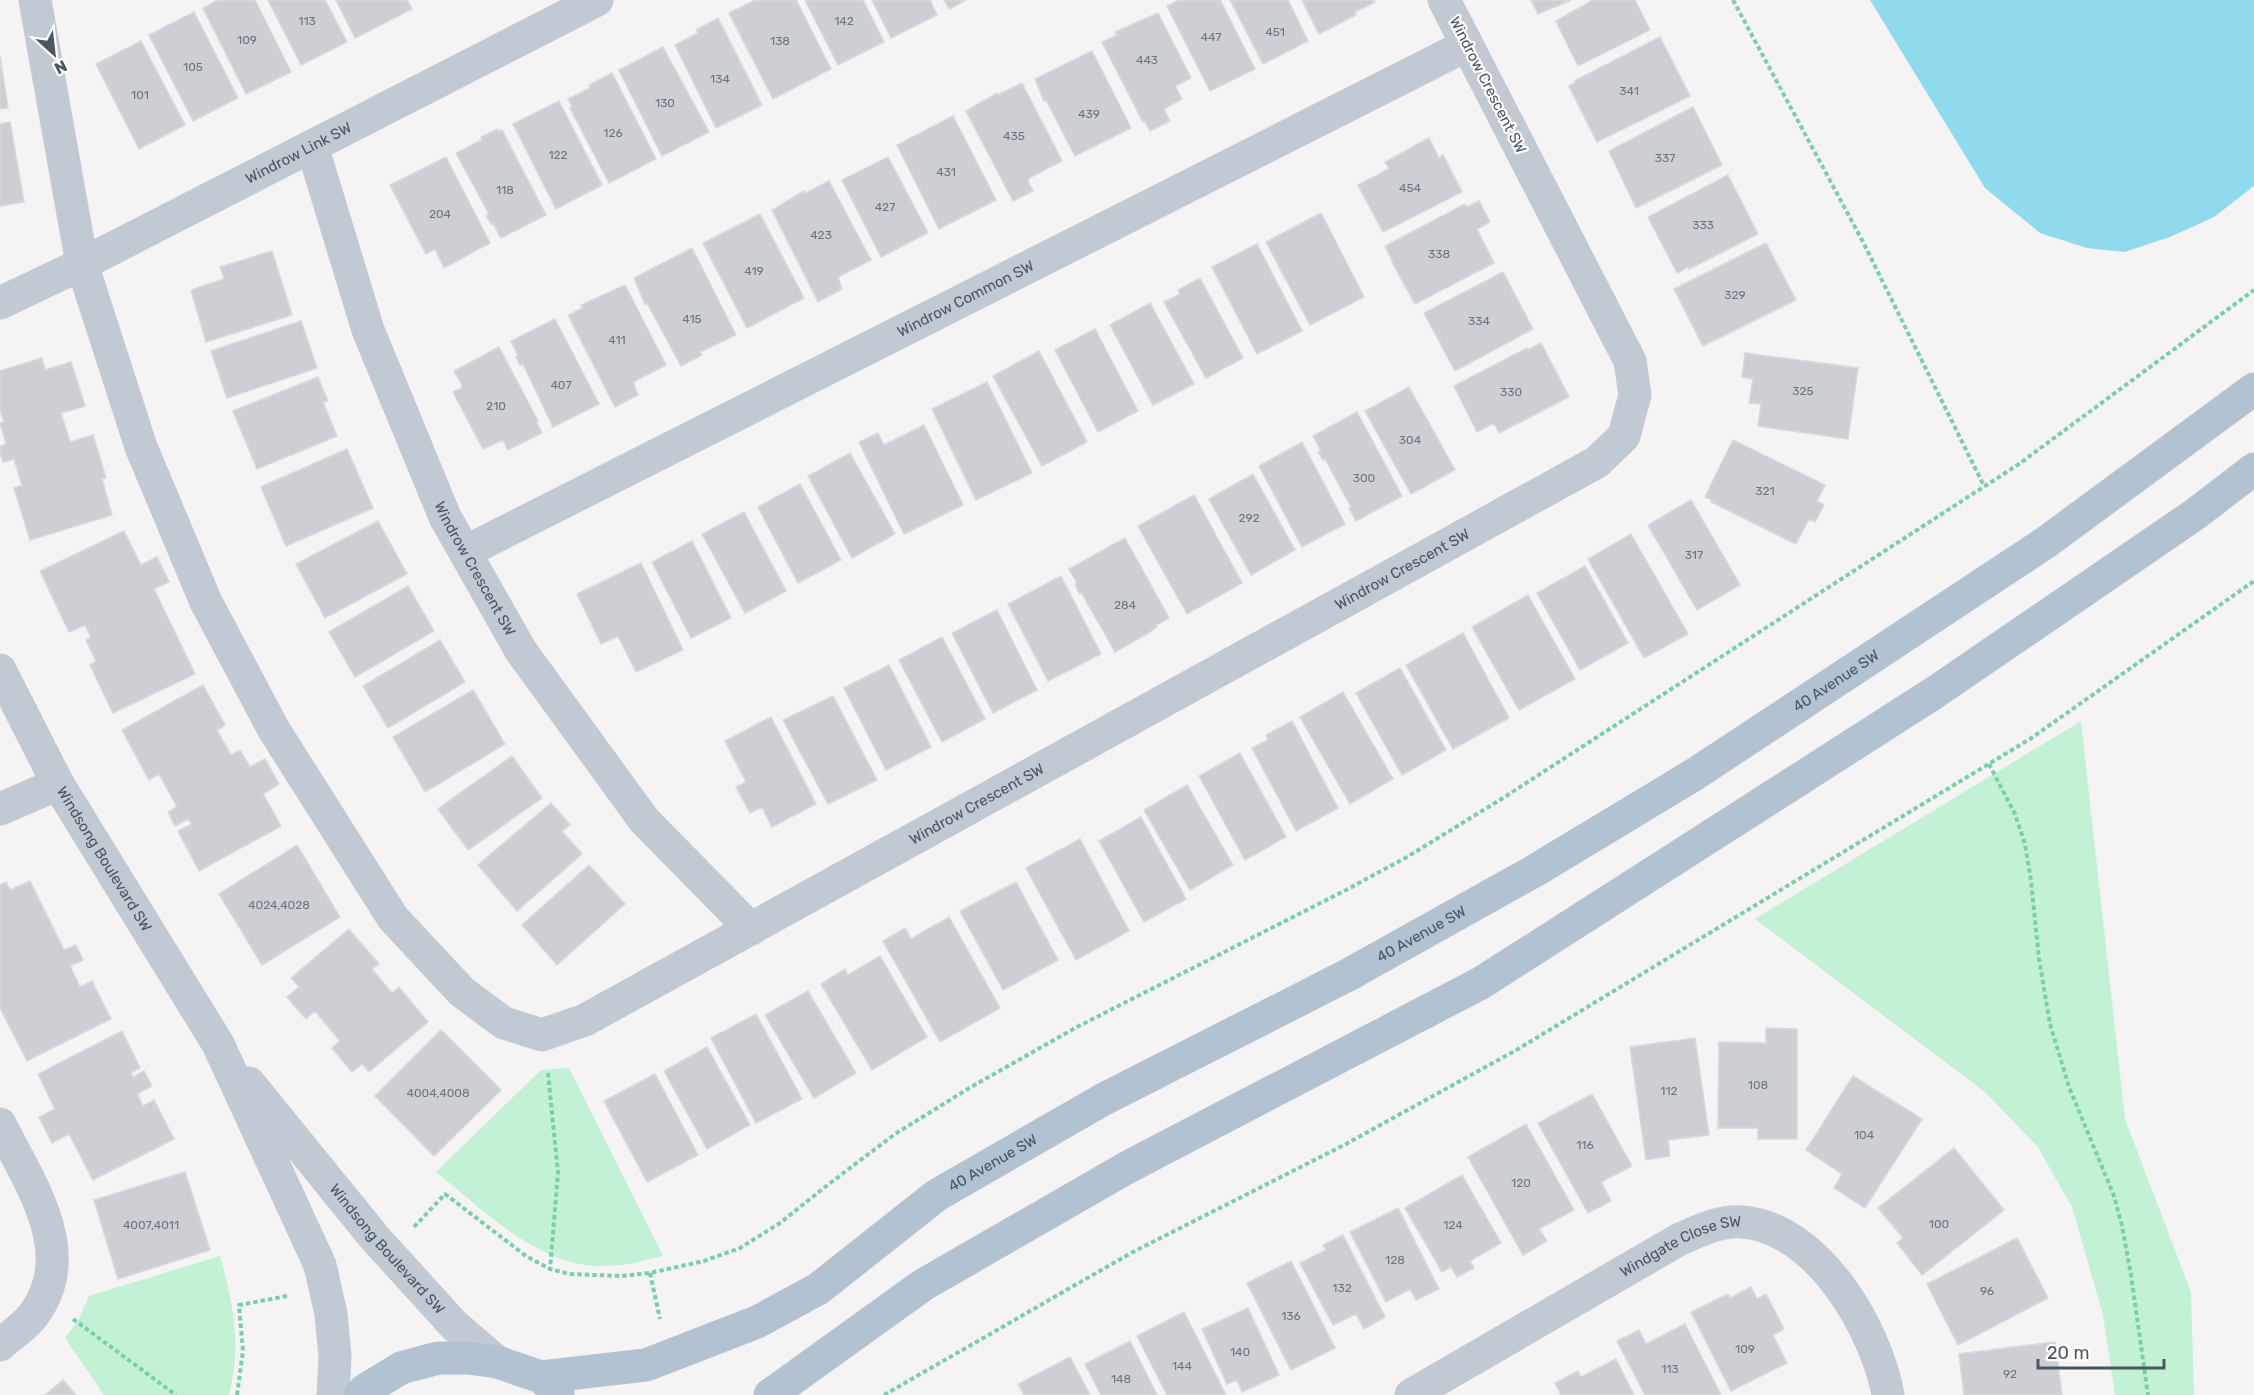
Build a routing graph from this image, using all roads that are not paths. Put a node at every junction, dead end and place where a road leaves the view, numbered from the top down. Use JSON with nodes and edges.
{"nodes":[{"id":1,"x":35,"y":0,"type":"edge"},
{"id":2,"x":597,"y":0,"type":"edge"},
{"id":3,"x":1444,"y":0,"type":"edge"},
{"id":4,"x":1467,"y":45,"type":"junction"},
{"id":5,"x":312,"y":146,"type":"junction"},
{"id":6,"x":82,"y":264,"type":"junction"},
{"id":7,"x":0,"y":303,"type":"edge"},
{"id":8,"x":2254,"y":388,"type":"edge"},
{"id":9,"x":2254,"y":469,"type":"edge"},
{"id":10,"x":465,"y":552,"type":"junction"},
{"id":11,"x":0,"y":670,"type":"edge"},
{"id":12,"x":58,"y":784,"type":"junction"},
{"id":13,"x":0,"y":809,"type":"edge"},
{"id":14,"x":751,"y":929,"type":"junction"},
{"id":15,"x":218,"y":1044,"type":"junction"},
{"id":16,"x":0,"y":1124,"type":"edge"},
{"id":17,"x":0,"y":1345,"type":"edge"},
{"id":18,"x":497,"y":1362,"type":"junction"},
{"id":19,"x":551,"y":1386,"type":"edge"},
{"id":20,"x":333,"y":1395,"type":"edge"},
{"id":21,"x":360,"y":1395,"type":"edge"},
{"id":22,"x":770,"y":1395,"type":"edge"},
{"id":23,"x":1411,"y":1395,"type":"edge"},
{"id":24,"x":1888,"y":1395,"type":"edge"}],
"edges":[{"from":1,"to":6,"type":"street"},
{"from":2,"to":5,"type":"street","name":"Windrow Link SW"},
{"from":3,"to":4,"type":"street","name":"Windrow Crescent SW"},
{"from":4,"to":10,"type":"street","name":"Windrow Common SW"},
{"from":4,"to":14,"type":"street","name":"Windrow Crescent SW"},
{"from":5,"to":6,"type":"street","name":"Windrow Link SW"},
{"from":5,"to":10,"type":"street","name":"Windrow Crescent SW"},
{"from":6,"to":7,"type":"street","name":"Windrow Link SW"},
{"from":6,"to":14,"type":"street","name":"Windrow Crescent SW"},
{"from":8,"to":19,"type":"main road","name":"40 Avenue SW"},
{"from":9,"to":22,"type":"main road"},
{"from":10,"to":14,"type":"street","name":"Windrow Crescent SW"},
{"from":11,"to":12,"type":"street","name":"Windsong Boulevard SW"},
{"from":12,"to":13,"type":"street"},
{"from":12,"to":15,"type":"street","name":"Windsong Boulevard SW"},
{"from":15,"to":18,"type":"street","name":"Windsong Boulevard SW"},
{"from":15,"to":20,"type":"street","name":"Windsong Boulevard SW"},
{"from":16,"to":17,"type":"street"},
{"from":18,"to":19,"type":"main road"},
{"from":18,"to":21,"type":"main road"},
{"from":23,"to":24,"type":"street","name":"Windgate Close SW"}]}
